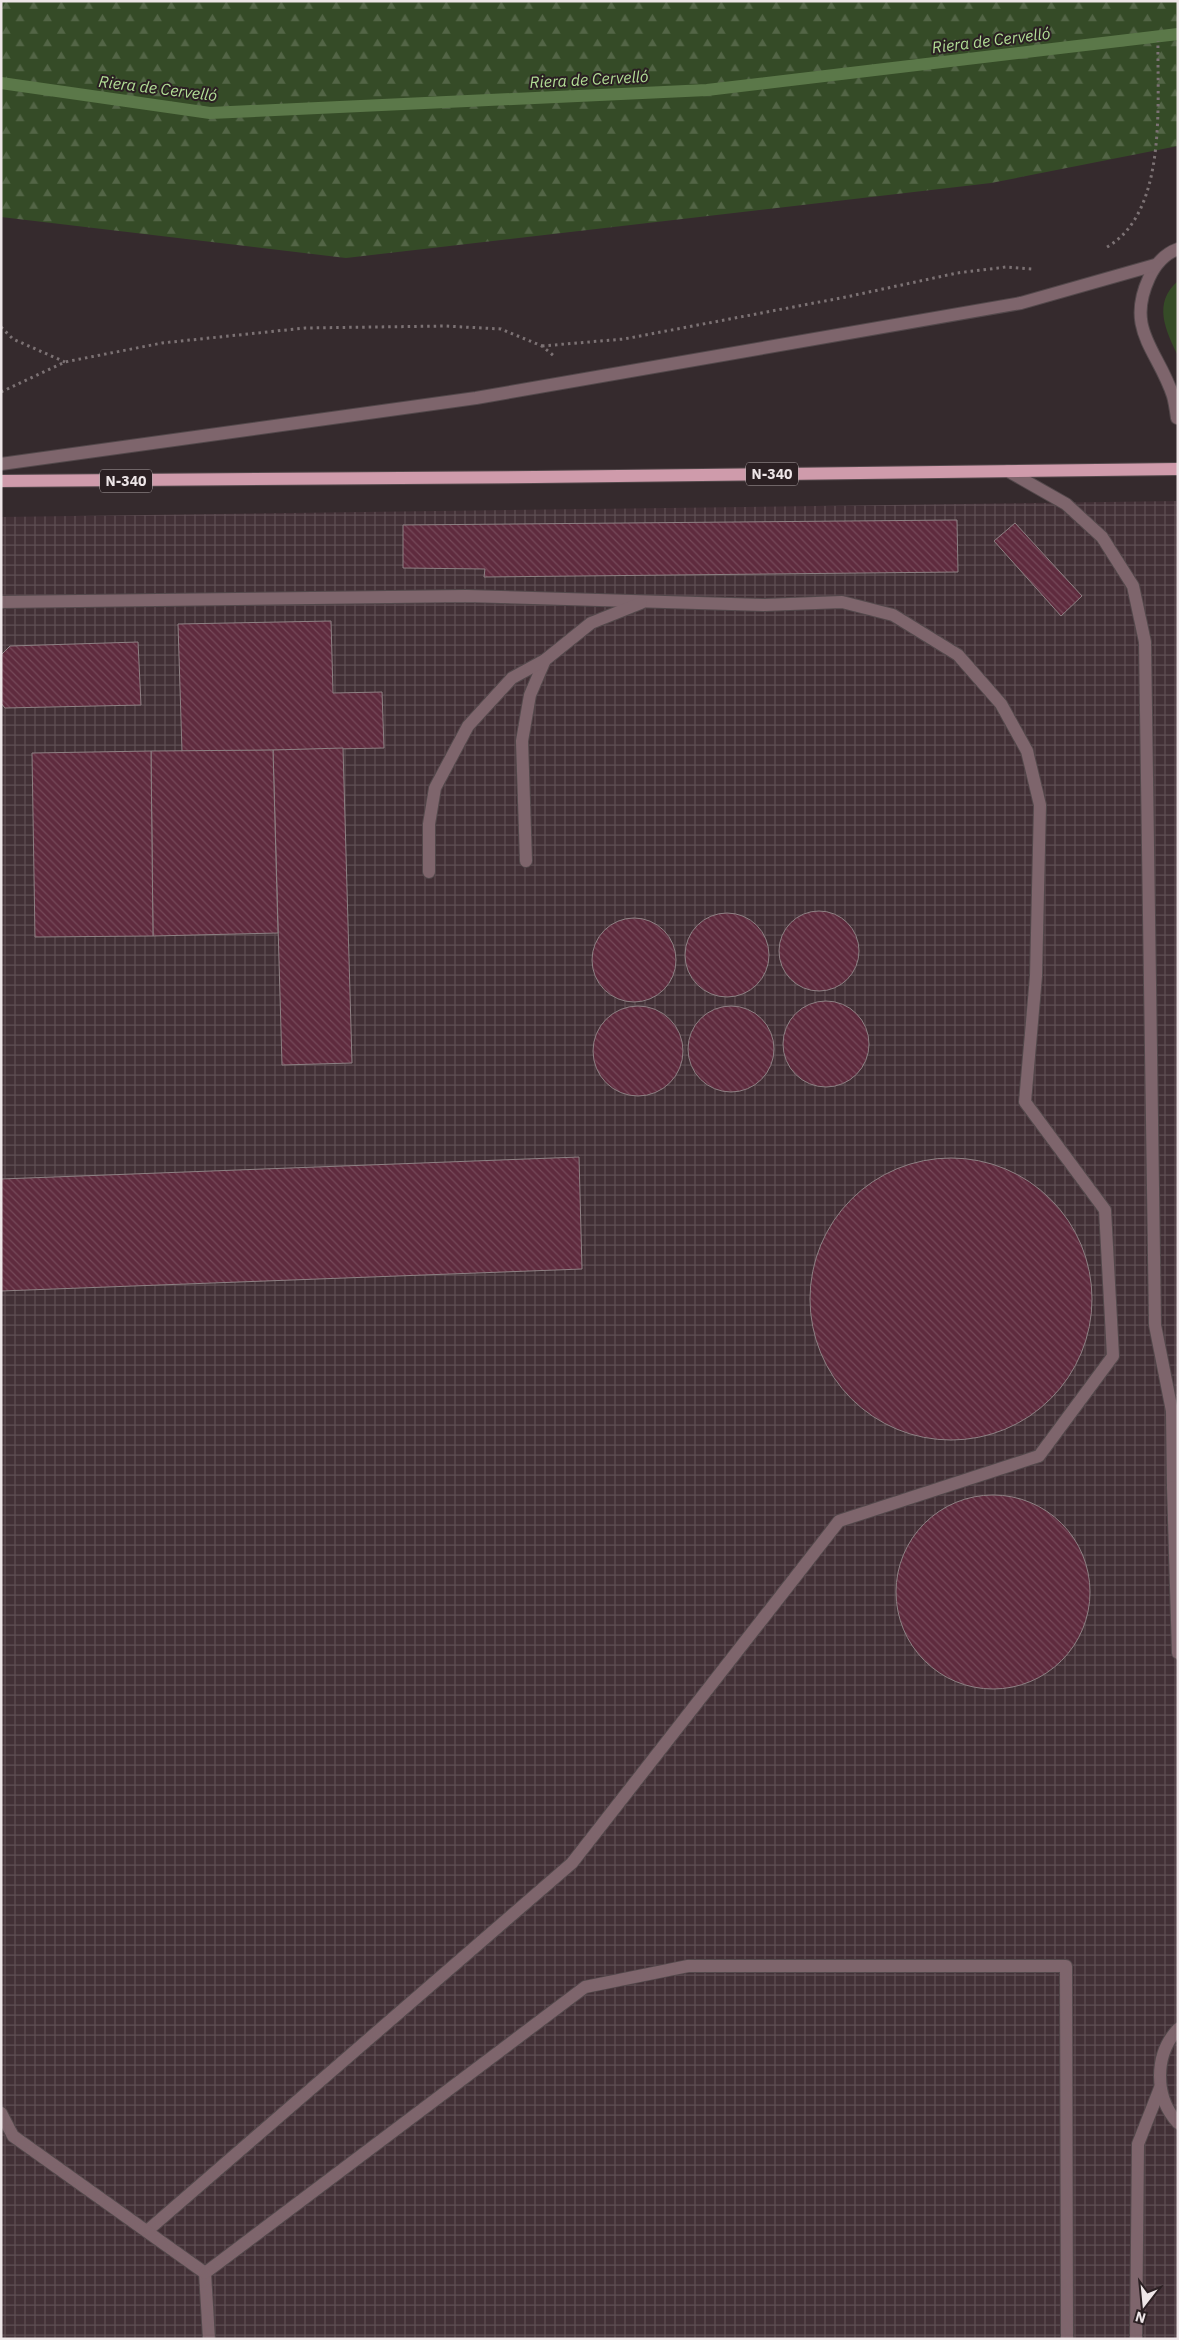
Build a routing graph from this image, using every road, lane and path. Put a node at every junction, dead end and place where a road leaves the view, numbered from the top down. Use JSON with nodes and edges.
{"nodes":[{"id":1,"x":1158,"y":41,"type":"dead end"},
{"id":2,"x":1178,"y":249,"type":"edge"},
{"id":3,"x":1103,"y":250,"type":"dead end"},
{"id":4,"x":1154,"y":265,"type":"junction"},
{"id":5,"x":1040,"y":270,"type":"dead end"},
{"id":6,"x":1,"y":327,"type":"edge"},
{"id":7,"x":542,"y":346,"type":"junction"},
{"id":8,"x":64,"y":362,"type":"junction"},
{"id":9,"x":580,"y":380,"type":"junction"},
{"id":10,"x":1,"y":392,"type":"edge"},
{"id":11,"x":1177,"y":418,"type":"edge"},
{"id":12,"x":1,"y":464,"type":"edge"},
{"id":13,"x":1178,"y":469,"type":"edge"},
{"id":14,"x":1008,"y":471,"type":"junction"},
{"id":15,"x":1,"y":481,"type":"edge"},
{"id":16,"x":1,"y":602,"type":"edge"},
{"id":17,"x":645,"y":602,"type":"junction"},
{"id":18,"x":545,"y":660,"type":"junction"},
{"id":19,"x":526,"y":861,"type":"dead end"},
{"id":20,"x":429,"y":872,"type":"dead end"},
{"id":21,"x":1178,"y":1389,"type":"edge"},
{"id":22,"x":1172,"y":1411,"type":"junction"},
{"id":23,"x":1176,"y":1490,"type":"edge"},
{"id":24,"x":1178,"y":1653,"type":"edge"},
{"id":25,"x":1178,"y":2029,"type":"edge"},
{"id":26,"x":1160,"y":2088,"type":"junction"},
{"id":27,"x":1,"y":2113,"type":"edge"},
{"id":28,"x":1178,"y":2123,"type":"edge"},
{"id":29,"x":147,"y":2231,"type":"junction"},
{"id":30,"x":205,"y":2273,"type":"junction"},
{"id":31,"x":209,"y":2339,"type":"edge"},
{"id":32,"x":1067,"y":2339,"type":"edge"},
{"id":33,"x":1136,"y":2339,"type":"edge"}],
"edges":[{"from":1,"to":3,"type":"path"},
{"from":2,"to":4,"type":"street"},
{"from":4,"to":9,"type":"street"},
{"from":4,"to":11,"type":"street"},
{"from":5,"to":7,"type":"path"},
{"from":6,"to":8,"type":"path"},
{"from":7,"to":8,"type":"path"},
{"from":7,"to":9,"type":"path"},
{"from":8,"to":10,"type":"path"},
{"from":9,"to":12,"type":"street"},
{"from":13,"to":14,"type":"main road","number":"N-340"},
{"from":14,"to":15,"type":"main road","number":"N-340"},
{"from":14,"to":22,"type":"street"},
{"from":16,"to":17,"type":"street"},
{"from":17,"to":18,"type":"street"},
{"from":17,"to":29,"type":"street"},
{"from":18,"to":19,"type":"street"},
{"from":18,"to":20,"type":"street"},
{"from":21,"to":22,"type":"street"},
{"from":22,"to":23,"type":"street"},
{"from":23,"to":24,"type":"street"},
{"from":25,"to":26,"type":"street"},
{"from":26,"to":28,"type":"street"},
{"from":26,"to":33,"type":"street"},
{"from":27,"to":29,"type":"street"},
{"from":29,"to":30,"type":"street"},
{"from":30,"to":31,"type":"street"},
{"from":30,"to":32,"type":"street"}]}
